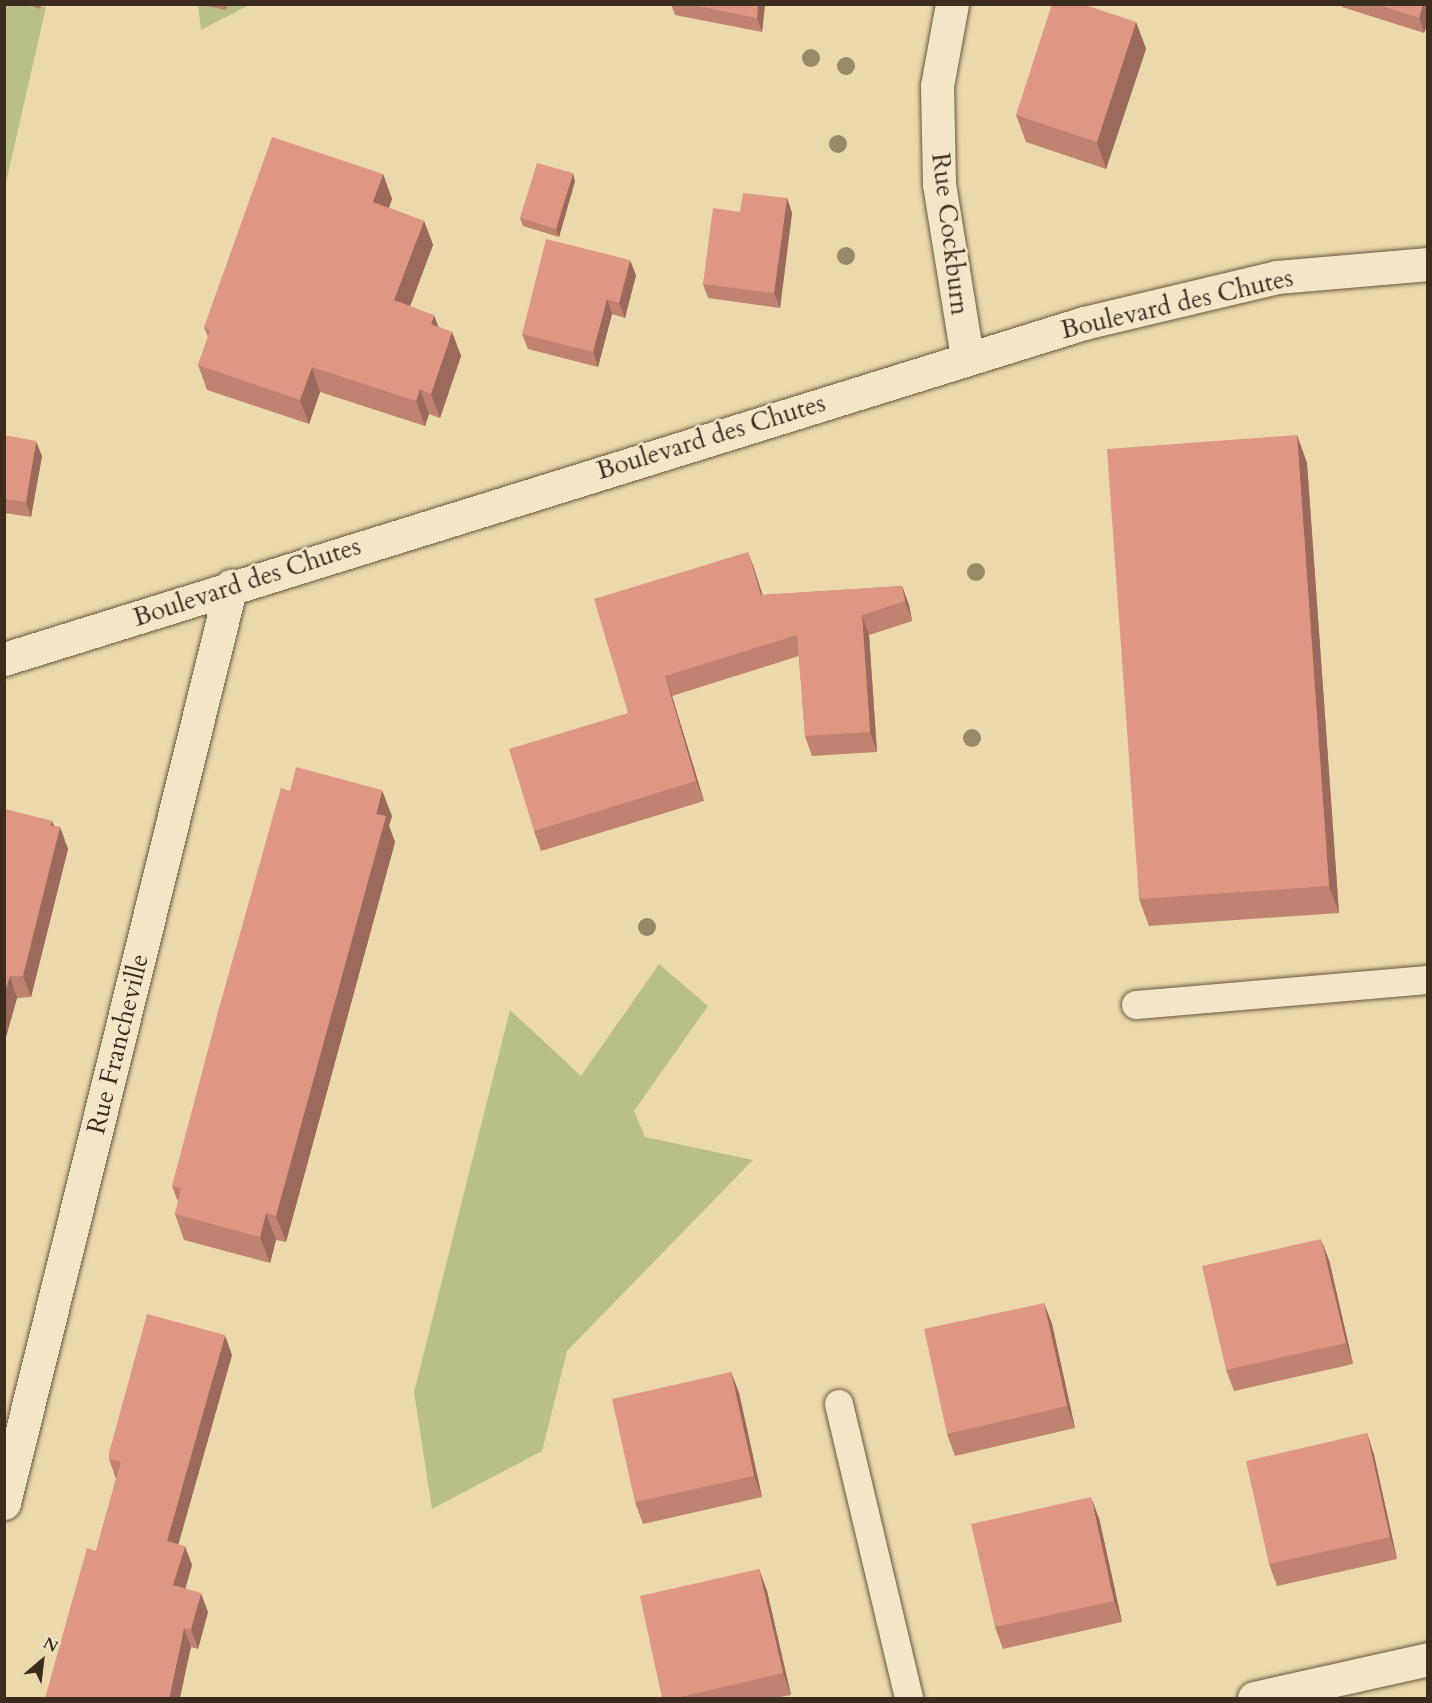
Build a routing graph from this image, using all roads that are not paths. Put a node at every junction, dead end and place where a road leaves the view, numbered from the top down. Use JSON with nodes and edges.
{"nodes":[{"id":1,"x":952,"y":4,"type":"edge"},
{"id":2,"x":1428,"y":264,"type":"edge"},
{"id":3,"x":967,"y":356,"type":"junction"},
{"id":4,"x":231,"y":586,"type":"junction"},
{"id":5,"x":4,"y":659,"type":"edge"},
{"id":6,"x":1428,"y":980,"type":"edge"},
{"id":7,"x":1137,"y":1005,"type":"dead end"},
{"id":8,"x":839,"y":1404,"type":"dead end"},
{"id":9,"x":4,"y":1503,"type":"edge"},
{"id":10,"x":1428,"y":1659,"type":"edge"},
{"id":11,"x":909,"y":1698,"type":"edge"},
{"id":12,"x":1254,"y":1698,"type":"edge"}],
"edges":[{"from":1,"to":3,"type":"street","name":"Rue Cockburn"},
{"from":2,"to":3,"type":"street","name":"Boulevard des Chutes"},
{"from":3,"to":4,"type":"street","name":"Boulevard des Chutes"},
{"from":4,"to":5,"type":"street","name":"Boulevard des Chutes"},
{"from":4,"to":9,"type":"street","name":"Rue Francheville"},
{"from":6,"to":7,"type":"lane"},
{"from":8,"to":11,"type":"lane"},
{"from":10,"to":12,"type":"street"}]}
